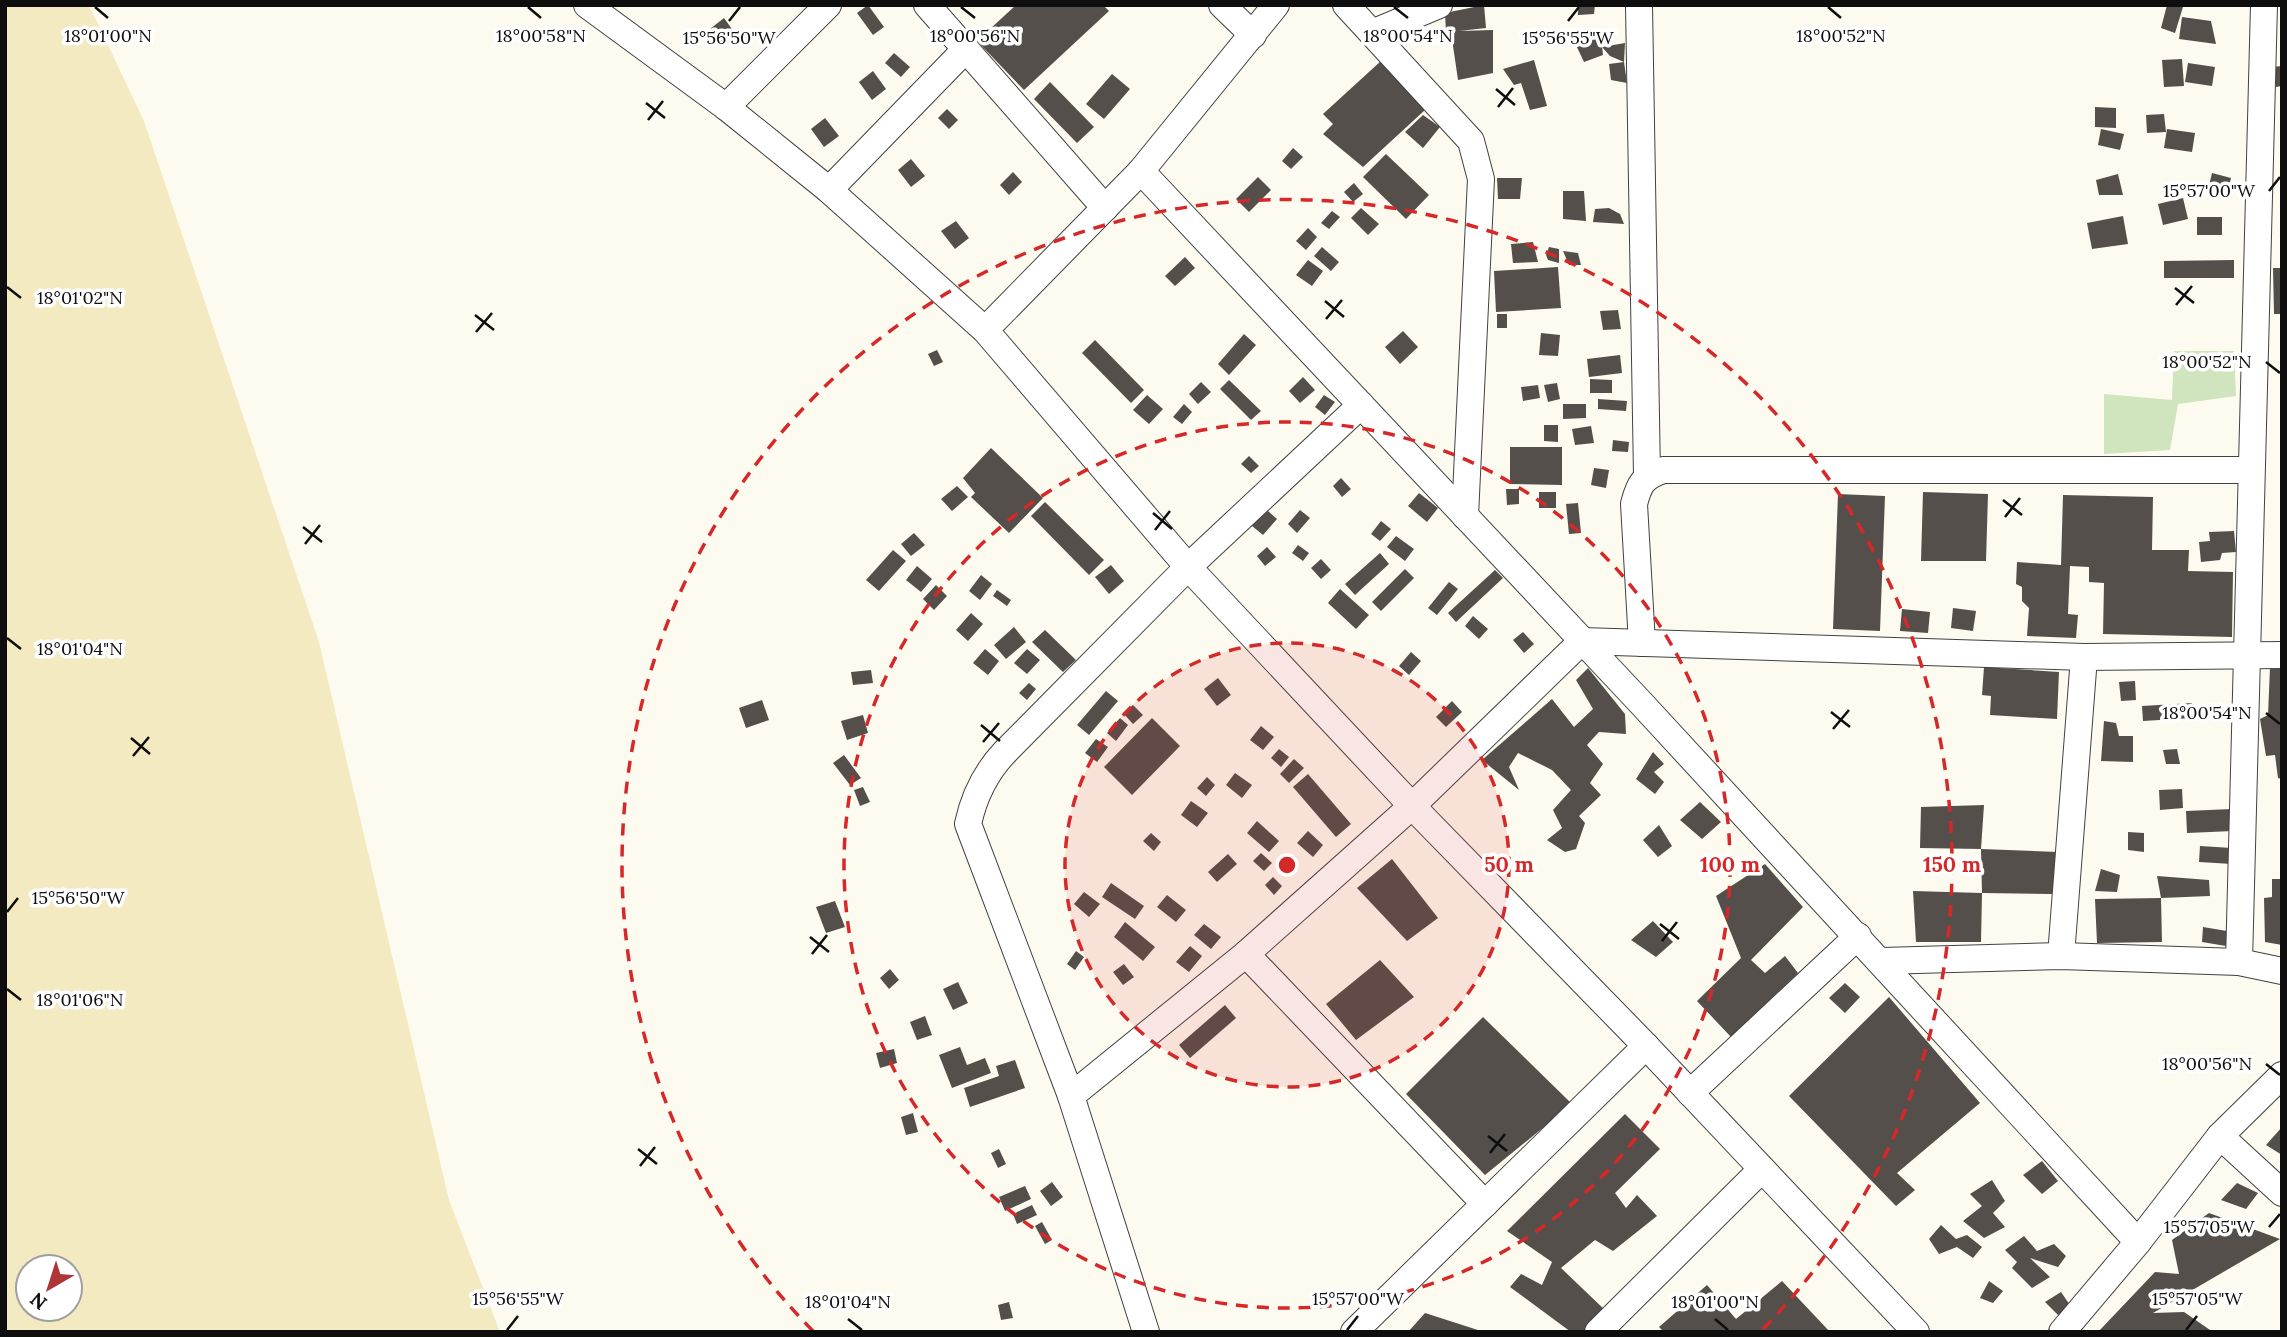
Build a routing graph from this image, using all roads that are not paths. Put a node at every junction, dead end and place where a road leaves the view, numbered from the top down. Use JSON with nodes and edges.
{"nodes":[{"id":1,"x":828,"y":5,"type":"edge"},
{"id":2,"x":927,"y":5,"type":"edge"},
{"id":3,"x":1222,"y":5,"type":"edge"},
{"id":4,"x":1276,"y":5,"type":"edge"},
{"id":5,"x":1346,"y":5,"type":"edge"},
{"id":6,"x":1439,"y":5,"type":"edge"},
{"id":7,"x":1639,"y":5,"type":"edge"},
{"id":8,"x":2264,"y":5,"type":"edge"},
{"id":9,"x":604,"y":10,"type":"edge"},
{"id":10,"x":1372,"y":33,"type":"junction"},
{"id":11,"x":1253,"y":35,"type":"junction"},
{"id":12,"x":966,"y":49,"type":"junction"},
{"id":13,"x":726,"y":107,"type":"junction"},
{"id":14,"x":1141,"y":171,"type":"junction"},
{"id":15,"x":829,"y":190,"type":"junction"},
{"id":16,"x":1105,"y":208,"type":"junction"},
{"id":17,"x":985,"y":330,"type":"junction"},
{"id":18,"x":1361,"y":405,"type":"junction"},
{"id":19,"x":2250,"y":470,"type":"junction"},
{"id":20,"x":1647,"y":476,"type":"junction"},
{"id":21,"x":1465,"y":516,"type":"junction"},
{"id":22,"x":1188,"y":567,"type":"junction"},
{"id":23,"x":1582,"y":641,"type":"junction"},
{"id":24,"x":1642,"y":643,"type":"junction"},
{"id":25,"x":2282,"y":654,"type":"edge"},
{"id":26,"x":2084,"y":657,"type":"junction"},
{"id":27,"x":2245,"y":657,"type":"junction"},
{"id":28,"x":1412,"y":806,"type":"junction"},
{"id":29,"x":1858,"y":936,"type":"junction"},
{"id":30,"x":1246,"y":954,"type":"junction"},
{"id":31,"x":2061,"y":956,"type":"junction"},
{"id":32,"x":1881,"y":961,"type":"junction"},
{"id":33,"x":2239,"y":962,"type":"junction"},
{"id":34,"x":2282,"y":971,"type":"edge"},
{"id":35,"x":1646,"y":1046,"type":"junction"},
{"id":36,"x":2282,"y":1075,"type":"edge"},
{"id":37,"x":1690,"y":1093,"type":"junction"},
{"id":38,"x":1071,"y":1096,"type":"junction"},
{"id":39,"x":2220,"y":1136,"type":"junction"},
{"id":40,"x":1762,"y":1169,"type":"junction"},
{"id":41,"x":2282,"y":1193,"type":"edge"},
{"id":42,"x":1485,"y":1204,"type":"junction"},
{"id":43,"x":2138,"y":1242,"type":"junction"},
{"id":44,"x":1146,"y":1332,"type":"edge"},
{"id":45,"x":1354,"y":1332,"type":"edge"},
{"id":46,"x":1598,"y":1332,"type":"edge"},
{"id":47,"x":1916,"y":1332,"type":"edge"},
{"id":48,"x":2062,"y":1332,"type":"edge"}],
"edges":[{"from":1,"to":13,"type":"street"},
{"from":2,"to":12,"type":"street"},
{"from":3,"to":11,"type":"street"},
{"from":4,"to":11,"type":"street"},
{"from":5,"to":10,"type":"street"},
{"from":6,"to":10,"type":"street"},
{"from":7,"to":20,"type":"street"},
{"from":8,"to":19,"type":"street"},
{"from":9,"to":13,"type":"street"},
{"from":10,"to":21,"type":"street"},
{"from":11,"to":14,"type":"street"},
{"from":12,"to":15,"type":"street"},
{"from":12,"to":16,"type":"street"},
{"from":13,"to":15,"type":"street"},
{"from":14,"to":16,"type":"street"},
{"from":14,"to":18,"type":"street"},
{"from":15,"to":17,"type":"street"},
{"from":16,"to":17,"type":"street"},
{"from":17,"to":22,"type":"street"},
{"from":18,"to":21,"type":"street"},
{"from":18,"to":22,"type":"street"},
{"from":19,"to":20,"type":"street"},
{"from":19,"to":27,"type":"street"},
{"from":20,"to":24,"type":"street"},
{"from":21,"to":23,"type":"street"},
{"from":22,"to":28,"type":"street"},
{"from":22,"to":38,"type":"street"},
{"from":23,"to":24,"type":"street"},
{"from":23,"to":28,"type":"street"},
{"from":23,"to":29,"type":"street"},
{"from":24,"to":26,"type":"street"},
{"from":25,"to":27,"type":"street"},
{"from":26,"to":27,"type":"street"},
{"from":26,"to":31,"type":"street"},
{"from":27,"to":33,"type":"street"},
{"from":28,"to":30,"type":"street"},
{"from":28,"to":35,"type":"street"},
{"from":29,"to":32,"type":"street"},
{"from":29,"to":37,"type":"street"},
{"from":30,"to":38,"type":"street"},
{"from":30,"to":42,"type":"street"},
{"from":31,"to":32,"type":"street"},
{"from":31,"to":33,"type":"street"},
{"from":32,"to":43,"type":"street"},
{"from":33,"to":34,"type":"street"},
{"from":35,"to":37,"type":"street"},
{"from":35,"to":42,"type":"street"},
{"from":36,"to":39,"type":"street"},
{"from":37,"to":40,"type":"street"},
{"from":38,"to":44,"type":"street"},
{"from":39,"to":41,"type":"street"},
{"from":39,"to":43,"type":"street"},
{"from":40,"to":46,"type":"street"},
{"from":40,"to":47,"type":"street"},
{"from":42,"to":45,"type":"street"},
{"from":43,"to":48,"type":"street"}]}
